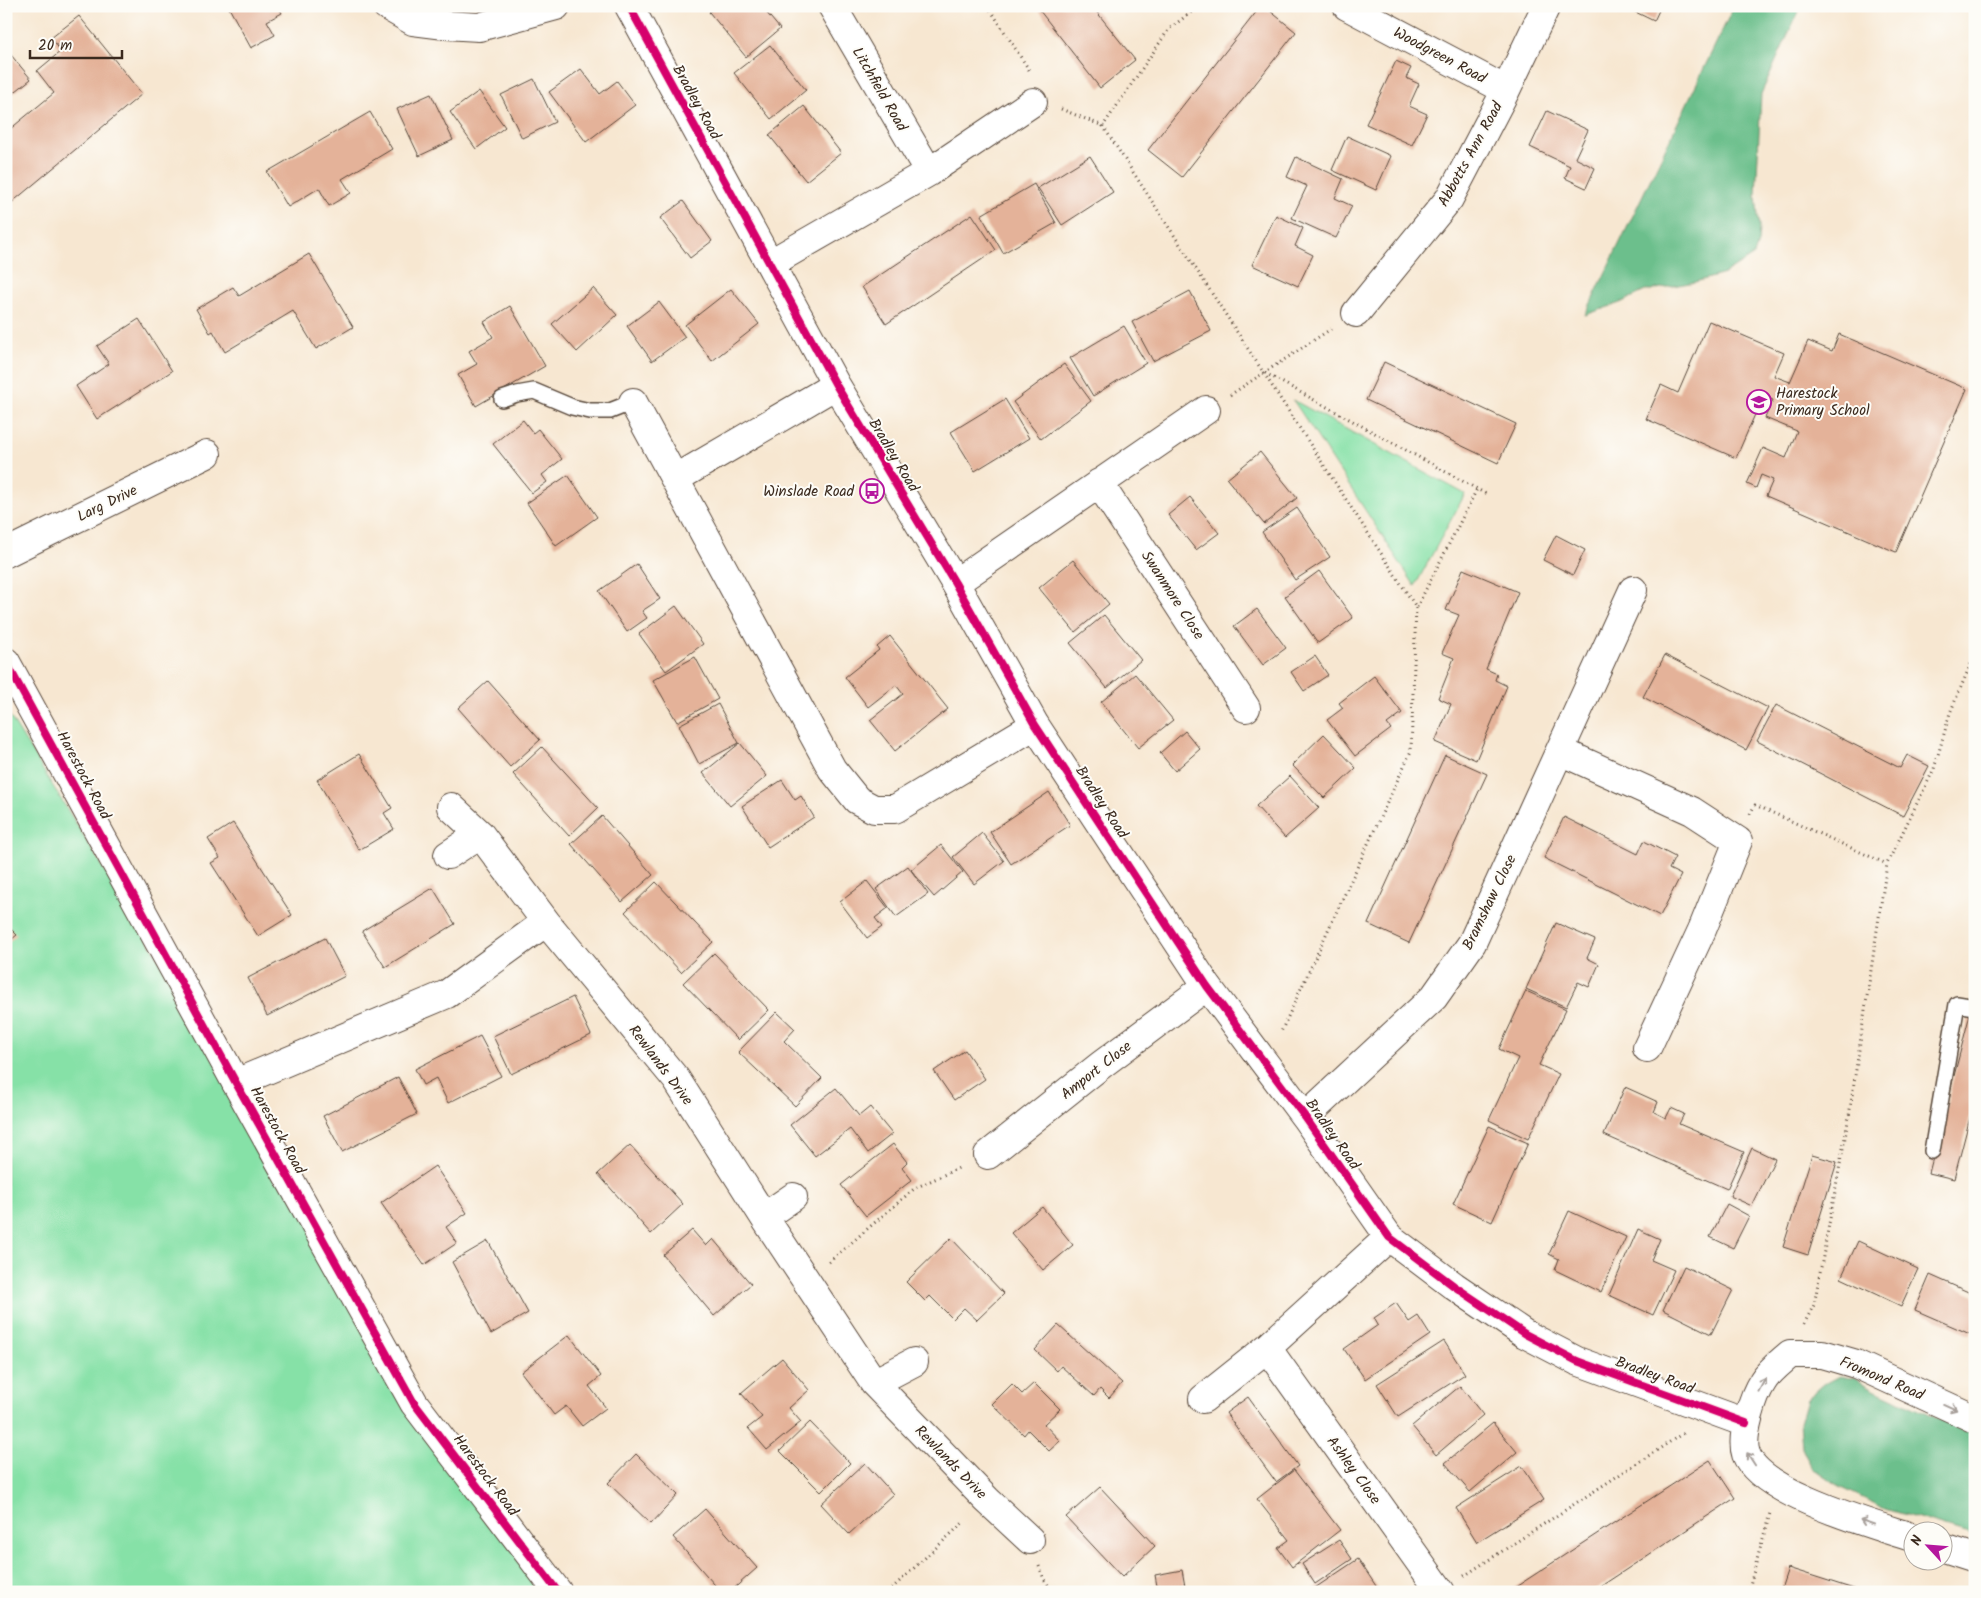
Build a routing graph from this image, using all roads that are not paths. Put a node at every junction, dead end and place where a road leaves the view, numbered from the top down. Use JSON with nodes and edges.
{"nodes":[{"id":1,"x":387,"y":6,"type":"edge"},
{"id":2,"x":556,"y":6,"type":"edge"},
{"id":3,"x":629,"y":6,"type":"edge"},
{"id":4,"x":832,"y":6,"type":"edge"},
{"id":5,"x":1348,"y":6,"type":"edge"},
{"id":6,"x":1546,"y":6,"type":"edge"},
{"id":7,"x":1506,"y":90,"type":"junction"},
{"id":8,"x":1033,"y":102,"type":"dead end"},
{"id":9,"x":928,"y":172,"type":"junction"},
{"id":10,"x":771,"y":263,"type":"junction"},
{"id":11,"x":1356,"y":313,"type":"road end"},
{"id":12,"x":836,"y":386,"type":"junction"},
{"id":13,"x":502,"y":399,"type":"dead end"},
{"id":14,"x":633,"y":402,"type":"joint"},
{"id":15,"x":1206,"y":410,"type":"road end"},
{"id":16,"x":207,"y":454,"type":"dead end"},
{"id":17,"x":675,"y":479,"type":"junction"},
{"id":18,"x":1099,"y":483,"type":"junction"},
{"id":19,"x":6,"y":553,"type":"edge"},
{"id":20,"x":955,"y":582,"type":"junction"},
{"id":21,"x":1633,"y":590,"type":"dead end"},
{"id":22,"x":8,"y":670,"type":"edge"},
{"id":23,"x":1246,"y":708,"type":"dead end"},
{"id":24,"x":1035,"y":725,"type":"junction"},
{"id":25,"x":1560,"y":751,"type":"junction"},
{"id":26,"x":451,"y":807,"type":"dead end"},
{"id":27,"x":480,"y":834,"type":"junction"},
{"id":28,"x":448,"y":855,"type":"dead end"},
{"id":29,"x":546,"y":922,"type":"junction"},
{"id":30,"x":1207,"y":986,"type":"junction"},
{"id":31,"x":1975,"y":1007,"type":"edge"},
{"id":32,"x":1647,"y":1048,"type":"dead end"},
{"id":33,"x":236,"y":1083,"type":"junction"},
{"id":34,"x":1305,"y":1117,"type":"junction"},
{"id":35,"x":1932,"y":1152,"type":"dead end"},
{"id":36,"x":988,"y":1155,"type":"road end"},
{"id":37,"x":793,"y":1197,"type":"dead end"},
{"id":38,"x":764,"y":1217,"type":"junction"},
{"id":39,"x":1389,"y":1236,"type":"junction"},
{"id":40,"x":1267,"y":1348,"type":"junction"},
{"id":41,"x":914,"y":1362,"type":"dead end"},
{"id":42,"x":874,"y":1383,"type":"junction"},
{"id":43,"x":1203,"y":1399,"type":"dead end"},
{"id":44,"x":1975,"y":1419,"type":"edge"},
{"id":45,"x":1746,"y":1423,"type":"junction"},
{"id":46,"x":1904,"y":1535,"type":"edge"},
{"id":47,"x":1030,"y":1540,"type":"dead end"},
{"id":48,"x":1954,"y":1551,"type":"edge"},
{"id":49,"x":1975,"y":1558,"type":"edge"},
{"id":50,"x":1441,"y":1591,"type":"edge"},
{"id":51,"x":558,"y":1592,"type":"edge"}],
"edges":[{"from":1,"to":2,"type":"street"},
{"from":3,"to":10,"type":"street","name":"Bradley Road"},
{"from":4,"to":9,"type":"street","name":"Litchfield Road"},
{"from":5,"to":7,"type":"street","name":"Woodgreen Road"},
{"from":6,"to":7,"type":"street","name":"Abbotts Ann Road"},
{"from":7,"to":11,"type":"street","name":"Abbotts Ann Road"},
{"from":8,"to":9,"type":"street"},
{"from":9,"to":10,"type":"street"},
{"from":10,"to":12,"type":"street","name":"Bradley Road"},
{"from":12,"to":17,"type":"street"},
{"from":12,"to":20,"type":"street","name":"Bradley Road"},
{"from":13,"to":14,"type":"lane"},
{"from":14,"to":17,"type":"street"},
{"from":15,"to":18,"type":"street"},
{"from":16,"to":19,"type":"street","name":"Larg Drive"},
{"from":17,"to":24,"type":"street"},
{"from":18,"to":20,"type":"street"},
{"from":18,"to":23,"type":"street","name":"Swanmore Close"},
{"from":20,"to":24,"type":"street","name":"Bradley Road"},
{"from":21,"to":25,"type":"street","name":"Bramshaw Close"},
{"from":22,"to":33,"type":"street","name":"Harestock Road"},
{"from":24,"to":30,"type":"street","name":"Bradley Road"},
{"from":25,"to":32,"type":"street"},
{"from":25,"to":34,"type":"street","name":"Bramshaw Close"},
{"from":26,"to":27,"type":"street","name":"Rewlands Drive"},
{"from":27,"to":28,"type":"street"},
{"from":27,"to":29,"type":"street","name":"Rewlands Drive"},
{"from":29,"to":33,"type":"street"},
{"from":29,"to":38,"type":"street","name":"Rewlands Drive"},
{"from":30,"to":34,"type":"street","name":"Bradley Road"},
{"from":30,"to":36,"type":"street","name":"Amport Close"},
{"from":31,"to":35,"type":"lane"},
{"from":33,"to":51,"type":"street","name":"Harestock Road"},
{"from":34,"to":39,"type":"street","name":"Bradley Road"},
{"from":37,"to":38,"type":"street"},
{"from":38,"to":42,"type":"street","name":"Rewlands Drive"},
{"from":39,"to":40,"type":"street"},
{"from":39,"to":45,"type":"street","name":"Bradley Road"},
{"from":40,"to":43,"type":"street"},
{"from":40,"to":50,"type":"street","name":"Ashley Close"},
{"from":41,"to":42,"type":"street"},
{"from":42,"to":47,"type":"street","name":"Rewlands Drive"},
{"from":45,"to":44,"type":"street","name":"Fromond Road","one_way":true},
{"from":46,"to":45,"type":"street","one_way":true},
{"from":48,"to":49,"type":"street"}]}
